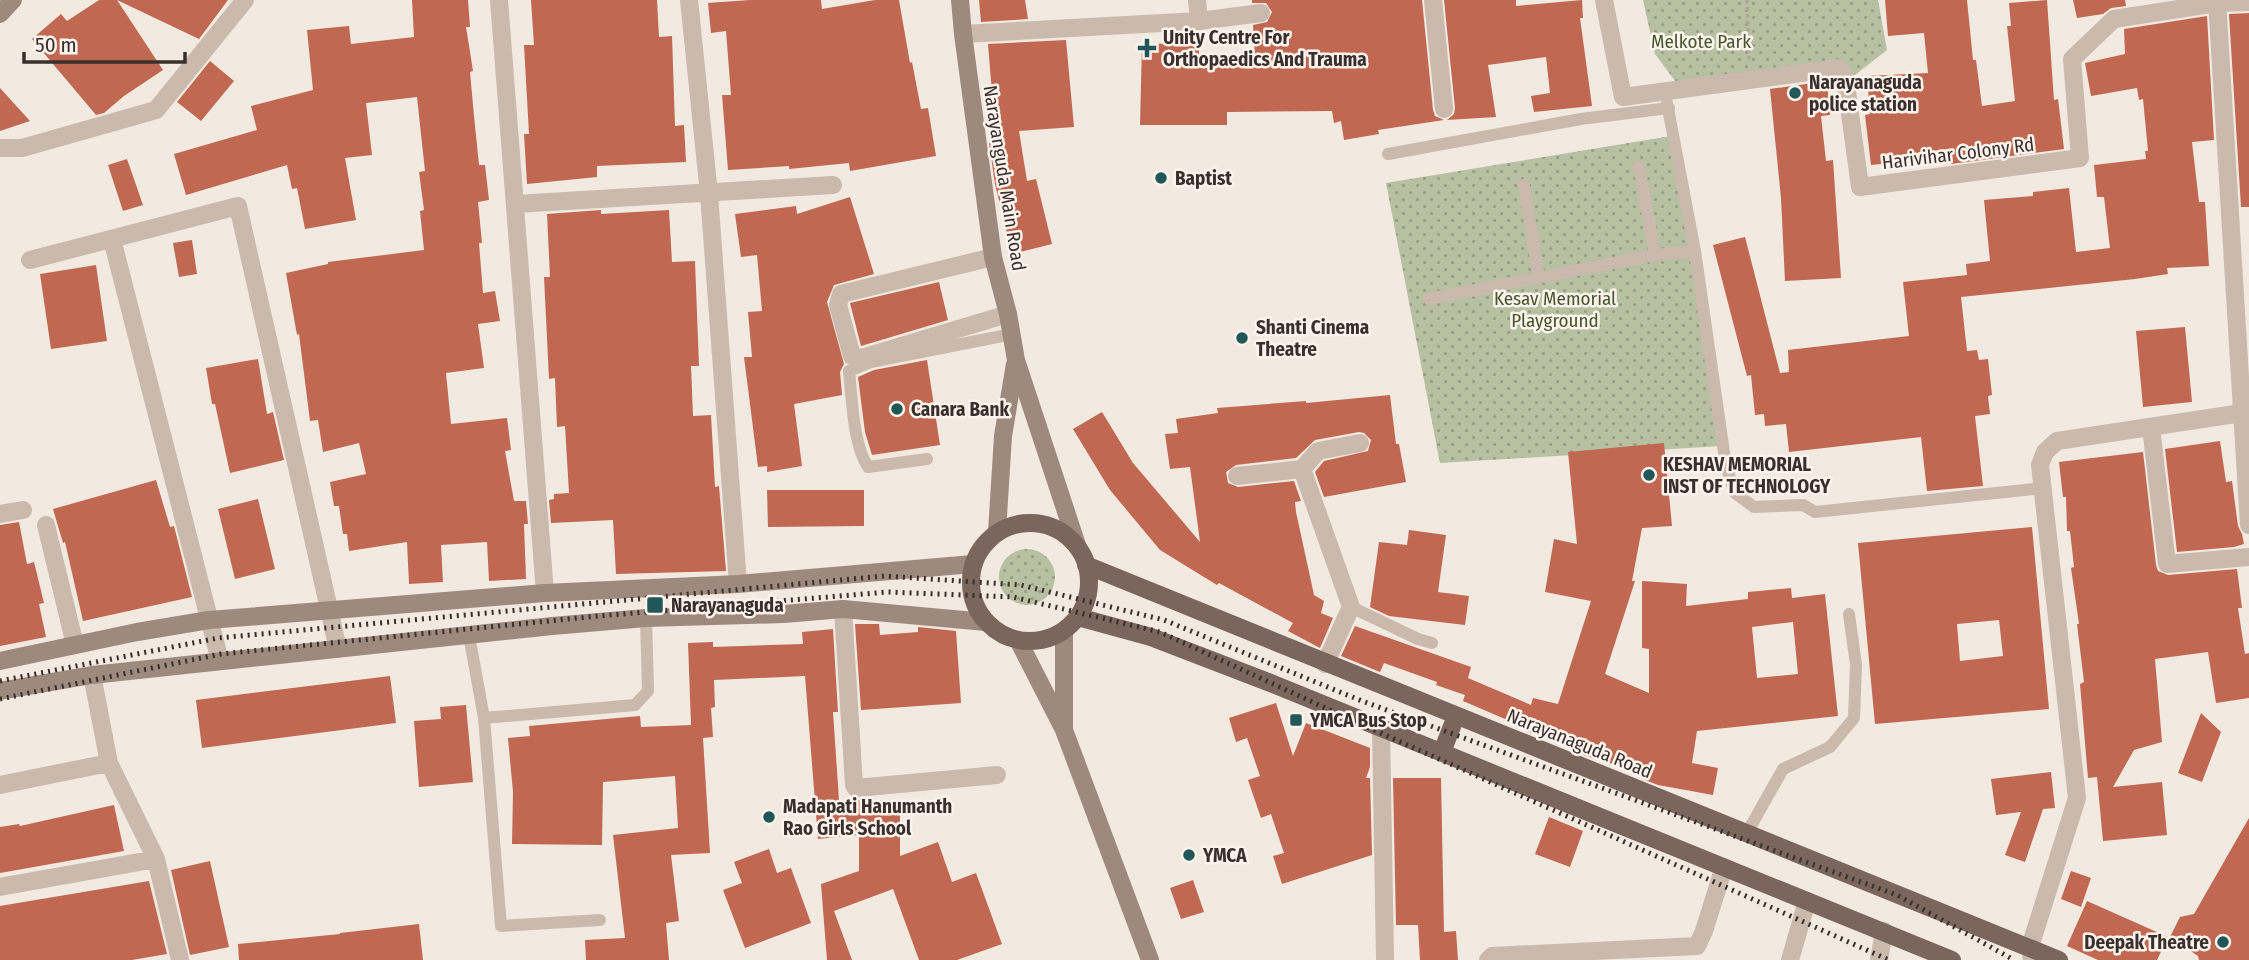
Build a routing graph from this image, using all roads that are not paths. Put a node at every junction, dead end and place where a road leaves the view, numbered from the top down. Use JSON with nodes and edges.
{"nodes":[{"id":1,"x":13,"y":0,"type":"edge"},
{"id":2,"x":245,"y":0,"type":"edge"},
{"id":3,"x":499,"y":0,"type":"edge"},
{"id":4,"x":689,"y":0,"type":"edge"},
{"id":5,"x":960,"y":0,"type":"edge"},
{"id":6,"x":1197,"y":0,"type":"edge"},
{"id":7,"x":1433,"y":0,"type":"edge"},
{"id":8,"x":1604,"y":0,"type":"edge"},
{"id":9,"x":2217,"y":2,"type":"edge"},
{"id":10,"x":2249,"y":2,"type":"edge"},
{"id":11,"x":1261,"y":13,"type":"dead end"},
{"id":12,"x":0,"y":15,"type":"edge"},
{"id":13,"x":1199,"y":21,"type":"junction"},
{"id":14,"x":962,"y":34,"type":"junction"},
{"id":15,"x":1667,"y":100,"type":"junction"},
{"id":16,"x":1444,"y":109,"type":"dead end"},
{"id":17,"x":0,"y":148,"type":"edge"},
{"id":18,"x":1388,"y":154,"type":"dead end"},
{"id":19,"x":1639,"y":166,"type":"dead end"},
{"id":20,"x":833,"y":185,"type":"dead end"},
{"id":21,"x":1524,"y":185,"type":"dead end"},
{"id":22,"x":709,"y":194,"type":"junction"},
{"id":23,"x":516,"y":204,"type":"junction"},
{"id":24,"x":112,"y":239,"type":"junction"},
{"id":25,"x":1695,"y":251,"type":"junction"},
{"id":26,"x":1655,"y":255,"type":"junction"},
{"id":27,"x":993,"y":257,"type":"junction"},
{"id":28,"x":30,"y":260,"type":"dead end"},
{"id":29,"x":1539,"y":278,"type":"junction"},
{"id":30,"x":1429,"y":299,"type":"dead end"},
{"id":31,"x":1008,"y":314,"type":"junction"},
{"id":32,"x":1012,"y":334,"type":"junction"},
{"id":33,"x":1016,"y":360,"type":"junction"},
{"id":34,"x":2242,"y":413,"type":"junction"},
{"id":35,"x":2151,"y":427,"type":"junction"},
{"id":36,"x":1360,"y":443,"type":"dead end"},
{"id":37,"x":928,"y":459,"type":"dead end"},
{"id":38,"x":1302,"y":469,"type":"junction"},
{"id":39,"x":1237,"y":475,"type":"dead end"},
{"id":40,"x":2043,"y":488,"type":"junction"},
{"id":41,"x":23,"y":510,"type":"dead end"},
{"id":42,"x":0,"y":514,"type":"edge"},
{"id":43,"x":46,"y":525,"type":"dead end"},
{"id":44,"x":2249,"y":525,"type":"edge"},
{"id":45,"x":997,"y":532,"type":"junction"},
{"id":46,"x":1078,"y":548,"type":"junction"},
{"id":47,"x":2249,"y":557,"type":"edge"},
{"id":48,"x":973,"y":564,"type":"junction"},
{"id":49,"x":1086,"y":565,"type":"junction"},
{"id":50,"x":738,"y":584,"type":"junction"},
{"id":51,"x":545,"y":593,"type":"junction"},
{"id":52,"x":1352,"y":607,"type":"junction"},
{"id":53,"x":843,"y":609,"type":"junction"},
{"id":54,"x":328,"y":612,"type":"junction"},
{"id":55,"x":1849,"y":614,"type":"dead end"},
{"id":56,"x":1078,"y":617,"type":"junction"},
{"id":57,"x":646,"y":618,"type":"junction"},
{"id":58,"x":209,"y":620,"type":"junction"},
{"id":59,"x":985,"y":622,"type":"junction"},
{"id":60,"x":1064,"y":632,"type":"junction"},
{"id":61,"x":469,"y":635,"type":"junction"},
{"id":62,"x":1018,"y":640,"type":"junction"},
{"id":63,"x":1432,"y":643,"type":"dead end"},
{"id":64,"x":75,"y":645,"type":"junction"},
{"id":65,"x":338,"y":649,"type":"junction"},
{"id":66,"x":0,"y":661,"type":"edge"},
{"id":67,"x":220,"y":661,"type":"junction"},
{"id":68,"x":1325,"y":664,"type":"junction"},
{"id":69,"x":92,"y":675,"type":"junction"},
{"id":70,"x":0,"y":691,"type":"edge"},
{"id":71,"x":1456,"y":716,"type":"junction"},
{"id":72,"x":484,"y":718,"type":"junction"},
{"id":73,"x":1381,"y":727,"type":"junction"},
{"id":74,"x":1063,"y":730,"type":"junction"},
{"id":75,"x":1442,"y":752,"type":"junction"},
{"id":76,"x":109,"y":763,"type":"junction"},
{"id":77,"x":997,"y":775,"type":"dead end"},
{"id":78,"x":0,"y":785,"type":"edge"},
{"id":79,"x":1747,"y":833,"type":"junction"},
{"id":80,"x":156,"y":859,"type":"junction"},
{"id":81,"x":1724,"y":867,"type":"junction"},
{"id":82,"x":0,"y":887,"type":"edge"},
{"id":83,"x":1807,"y":901,"type":"junction"},
{"id":84,"x":600,"y":920,"type":"dead end"},
{"id":85,"x":1884,"y":932,"type":"junction"},
{"id":86,"x":1698,"y":953,"type":"edge"},
{"id":87,"x":2031,"y":954,"type":"edge"},
{"id":88,"x":180,"y":960,"type":"edge"},
{"id":89,"x":1150,"y":960,"type":"edge"},
{"id":90,"x":1385,"y":960,"type":"edge"},
{"id":91,"x":1488,"y":960,"type":"edge"},
{"id":92,"x":1790,"y":960,"type":"edge"},
{"id":93,"x":1879,"y":960,"type":"edge"},
{"id":94,"x":1952,"y":960,"type":"edge"},
{"id":95,"x":2059,"y":960,"type":"edge"}],
"edges":[{"from":1,"to":12,"type":"main road"},
{"from":2,"to":17,"type":"street"},
{"from":3,"to":23,"type":"street"},
{"from":4,"to":22,"type":"street"},
{"from":5,"to":14,"type":"main road","name":"Narayanguda Main Road"},
{"from":6,"to":13,"type":"street"},
{"from":7,"to":16,"type":"street"},
{"from":8,"to":15,"type":"street","name":"Harivihar Colony Rd"},
{"from":9,"to":10,"type":"street","name":"Harivihar Colony Rd"},
{"from":9,"to":15,"type":"street","name":"Harivihar Colony Rd"},
{"from":9,"to":34,"type":"street"},
{"from":11,"to":13,"type":"street"},
{"from":13,"to":14,"type":"street"},
{"from":14,"to":27,"type":"main road","name":"Narayanguda Main Road"},
{"from":15,"to":18,"type":"lane"},
{"from":15,"to":25,"type":"lane"},
{"from":19,"to":26,"type":"lane"},
{"from":20,"to":22,"type":"street"},
{"from":21,"to":29,"type":"lane"},
{"from":22,"to":23,"type":"street"},
{"from":22,"to":50,"type":"street"},
{"from":23,"to":51,"type":"street"},
{"from":24,"to":28,"type":"street"},
{"from":24,"to":54,"type":"street"},
{"from":24,"to":58,"type":"street"},
{"from":25,"to":26,"type":"lane"},
{"from":25,"to":40,"type":"lane"},
{"from":26,"to":29,"type":"lane"},
{"from":27,"to":31,"type":"main road","name":"Narayanguda Main Road"},
{"from":27,"to":31,"type":"street"},
{"from":29,"to":30,"type":"lane"},
{"from":31,"to":32,"type":"main road","name":"Narayanguda Main Road"},
{"from":32,"to":33,"type":"main road","name":"Narayanguda Main Road"},
{"from":32,"to":37,"type":"lane"},
{"from":33,"to":45,"type":"main road","name":"Narayanguda Main Road"},
{"from":33,"to":46,"type":"main road","name":"Narayanguda Main Road"},
{"from":34,"to":35,"type":"street"},
{"from":34,"to":44,"type":"street"},
{"from":35,"to":40,"type":"street"},
{"from":35,"to":47,"type":"street"},
{"from":36,"to":38,"type":"street"},
{"from":38,"to":39,"type":"street"},
{"from":38,"to":52,"type":"street"},
{"from":40,"to":87,"type":"street"},
{"from":41,"to":42,"type":"street"},
{"from":43,"to":64,"type":"street"},
{"from":45,"to":46,"type":"main road"},
{"from":45,"to":48,"type":"main road"},
{"from":46,"to":49,"type":"main road"},
{"from":48,"to":50,"type":"main road"},
{"from":48,"to":59,"type":"main road"},
{"from":49,"to":56,"type":"main road"},
{"from":49,"to":68,"type":"main road","name":"Narayanaguda Road"},
{"from":50,"to":51,"type":"main road"},
{"from":51,"to":54,"type":"main road"},
{"from":52,"to":63,"type":"lane"},
{"from":52,"to":68,"type":"street"},
{"from":53,"to":57,"type":"main road"},
{"from":53,"to":59,"type":"main road"},
{"from":53,"to":77,"type":"street"},
{"from":54,"to":58,"type":"main road"},
{"from":54,"to":65,"type":"street"},
{"from":55,"to":79,"type":"lane"},
{"from":56,"to":60,"type":"main road"},
{"from":56,"to":73,"type":"main road"},
{"from":57,"to":61,"type":"main road"},
{"from":57,"to":72,"type":"lane"},
{"from":58,"to":64,"type":"main road"},
{"from":58,"to":67,"type":"street"},
{"from":59,"to":62,"type":"main road"},
{"from":60,"to":62,"type":"main road"},
{"from":60,"to":74,"type":"main road"},
{"from":61,"to":65,"type":"main road"},
{"from":61,"to":72,"type":"lane"},
{"from":62,"to":74,"type":"main road"},
{"from":64,"to":66,"type":"main road"},
{"from":65,"to":67,"type":"main road"},
{"from":67,"to":69,"type":"main road"},
{"from":68,"to":71,"type":"main road","name":"Narayanaguda Road"},
{"from":69,"to":70,"type":"main road"},
{"from":69,"to":76,"type":"street"},
{"from":71,"to":75,"type":"main road"},
{"from":71,"to":79,"type":"main road","name":"Narayanaguda Road"},
{"from":72,"to":84,"type":"lane"},
{"from":73,"to":75,"type":"main road"},
{"from":73,"to":90,"type":"street"},
{"from":74,"to":89,"type":"main road"},
{"from":75,"to":81,"type":"main road"},
{"from":76,"to":78,"type":"street"},
{"from":76,"to":80,"type":"street"},
{"from":79,"to":87,"type":"main road","name":"Narayanaguda Road"},
{"from":80,"to":82,"type":"street"},
{"from":80,"to":88,"type":"street"},
{"from":81,"to":83,"type":"main road"},
{"from":81,"to":86,"type":"street"},
{"from":83,"to":85,"type":"main road"},
{"from":83,"to":92,"type":"street"},
{"from":85,"to":93,"type":"street"},
{"from":85,"to":94,"type":"main road"},
{"from":86,"to":91,"type":"street"},
{"from":87,"to":95,"type":"main road","name":"Narayanaguda Road"}]}
